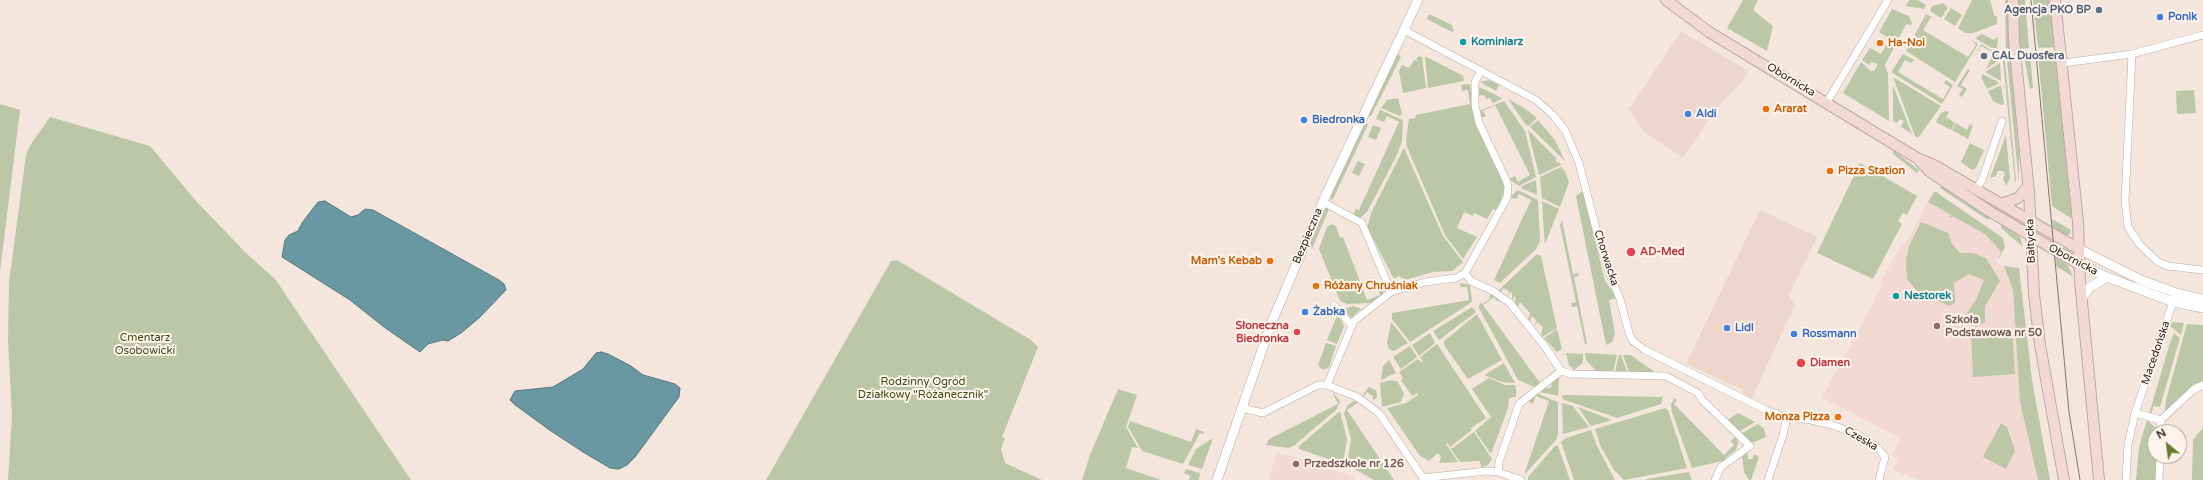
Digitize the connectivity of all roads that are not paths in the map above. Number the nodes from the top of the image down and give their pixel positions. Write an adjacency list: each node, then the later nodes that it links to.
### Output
1 (1418, 0): 6 (street, Bezpieczna)
2 (1666, 0): 11 (main road, Obornicka)
3 (1888, 0): 11 (street)
4 (2013, 0): 14 (main road, Bałtycka)
5 (2055, 0): 9 (main road)
6 (1404, 30): 10 (street, Chorwacka); 16 (street, Bezpieczna)
7 (2203, 35): 8 (street)
8 (2132, 54): 9 (street); 22 (street)
9 (2063, 63): 20 (main road)
10 (1481, 70): 23 (street); 38 (street, Chorwacka)
11 (1827, 102): 13 (main road, Obornicka)
12 (2002, 121): 15 (street)
13 (1917, 158): 15 (main road, Obornicka); 19 (main road, Obornicka)
14 (2028, 186): 17 (main road); 18 (main road, Bałtycka)
15 (1976, 190): 17 (main road, Obornicka)
16 (1323, 202): 25 (street); 36 (street, Bezpieczna)
17 (2001, 204): 18 (main road, Obornicka)
18 (2030, 222): 19 (main road, Bałtycka); 20 (main road, Obornicka)
19 (2030, 236): 21 (main road, Obornicka); 49 (main road, Bałtycka)
20 (2079, 250): 21 (main road); 26 (street, Obornicka)
21 (2080, 264): 24 (street, Obornicka); 27 (main road)
22 (2203, 270)
23 (1465, 273): 25 (street); 33 (street)
24 (2107, 277): 27 (street); 29 (street, Obornicka)
25 (1391, 292): 32 (street)
26 (2176, 293): 28 (street, Obornicka); 29 (street, Macedońska)
27 (2082, 298): 50 (main road)
28 (2203, 299)
29 (2173, 302): 31 (street, Obornicka); 37 (street, Macedońska)
30 (1334, 305): 32 (street)
31 (2203, 308)
32 (1352, 326): 35 (street)
33 (1561, 371): 42 (street); 46 (street)
34 (2203, 385): 39 (street)
35 (1327, 386): 36 (street); 43 (street)
36 (1242, 408): 44 (street, Bezpieczna)
37 (2135, 413): 39 (street); 51 (street, Macedońska)
38 (1787, 417): 47 (street); 48 (street, Czeska)
39 (2161, 420): 40 (street)
40 (2161, 424)
41 (2160, 464): 52 (street)
42 (1498, 472): 43 (street); 45 (street)
43 (1422, 479)
44 (1216, 480)
45 (1521, 480)
46 (1714, 480)
47 (1768, 480)
48 (1879, 480)
49 (2064, 480)
50 (2099, 480)
51 (2126, 480)
52 (2159, 480)

